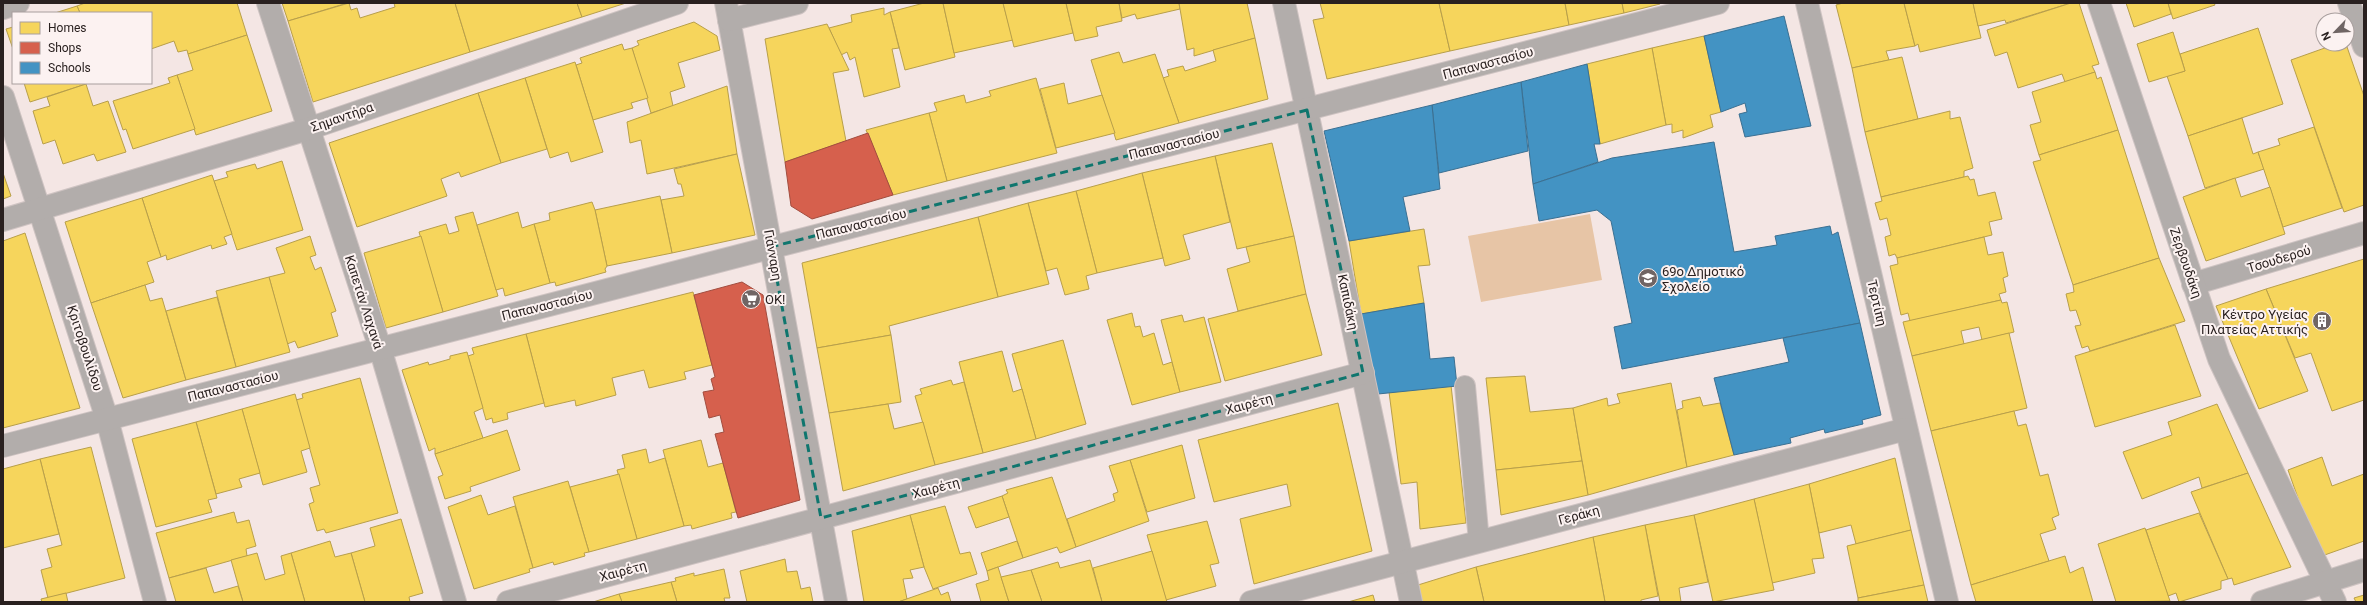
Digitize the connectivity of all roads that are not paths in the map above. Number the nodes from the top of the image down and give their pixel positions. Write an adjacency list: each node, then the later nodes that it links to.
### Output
1 (18, 3): 10 (street)
2 (268, 3): 15 (street, Καπετάν Λαχανά)
3 (677, 3): 15 (street, Σημαντήρα)
4 (797, 3): 11 (street)
5 (1284, 3): 14 (street, Καπιδάκη)
6 (1718, 3): 14 (street, Παπαναστασίου)
7 (1807, 3): 25 (street, Τερτίπη)
8 (2099, 3): 20 (street, Ζερβουδάκη)
9 (2349, 3): 12 (street)
10 (3, 8)
11 (728, 12): 19 (street, Γιάνναρη)
12 (2364, 46)
13 (3, 97): 16 (street, Κριτοβουλίδου)
14 (1307, 110): 19 (street, Παπαναστασίου); 22 (street, Καπιδάκη)
15 (308, 129): 16 (street, Σημαντήρα); 21 (street, Καπετάν Λαχανά)
16 (40, 208): 17 (street, Σημαντήρα); 24 (street, Κριτοβουλίδου)
17 (3, 220)
18 (2364, 233): 20 (street, Τσουδερού)
19 (771, 247): 21 (street, Παπαναστασίου); 27 (street, Γιάνναρη)
20 (2193, 284): 31 (street, Ζερβουδάκη)
21 (380, 348): 24 (street, Παπαναστασίου); 33 (street, Καπετάν Λαχανά)
22 (1363, 373): 27 (street, Χαιρέτη); 29 (street, Καπιδάκη)
23 (1465, 386): 28 (lane)
24 (108, 419): 26 (street, Παπαναστασίου); 32 (street, Κριτοβουλίδου)
25 (1906, 429): 28 (street, Γεράκη); 38 (street, Τερτίπη)
26 (3, 446)
27 (821, 518): 34 (street, Χαιρέτη); 35 (street, Γιάνναρη)
28 (1479, 542): 29 (street, Γεράκη)
29 (1402, 562): 36 (street, Γεράκη); 37 (street, Καπιδάκη)
30 (2364, 570): 31 (street)
31 (2324, 582): 39 (street); 40 (street, Ζερβουδάκη)
32 (155, 602)
33 (455, 602)
34 (508, 602)
35 (836, 602)
36 (1251, 602)
37 (1411, 602)
38 (1947, 602)
39 (2262, 602)
40 (2335, 602)

